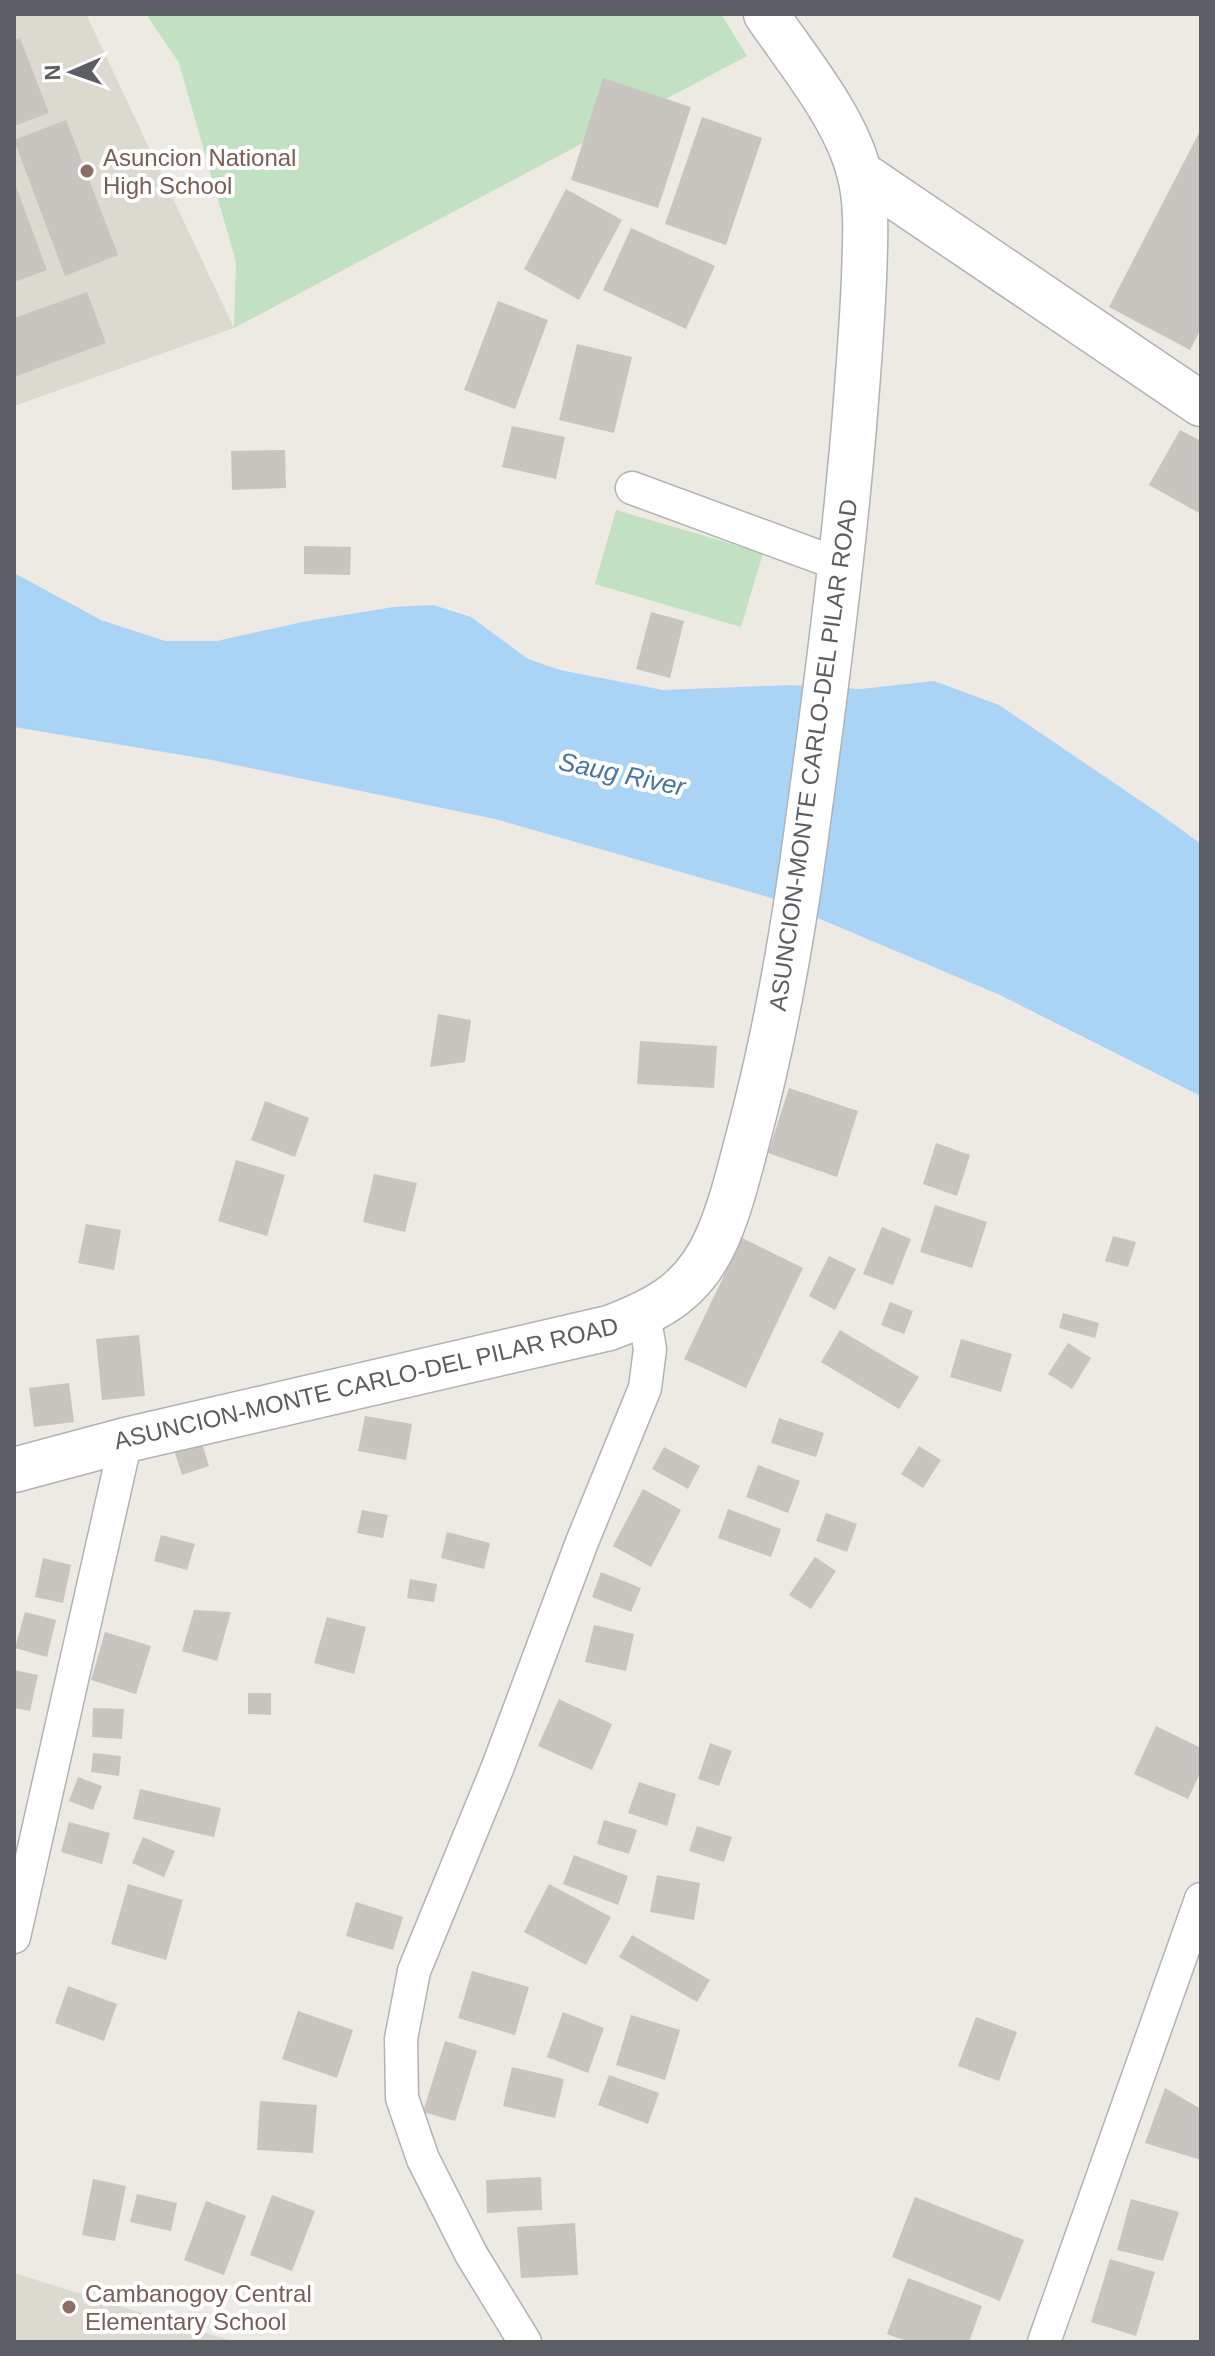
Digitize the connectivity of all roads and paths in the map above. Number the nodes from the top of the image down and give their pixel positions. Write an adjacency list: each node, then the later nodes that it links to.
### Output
1 (766, 14): 2 (street, ASUNCION-MONTE CARLO-DEL PILAR ROAD)
2 (860, 173): 3 (street); 5 (street, ASUNCION-MONTE CARLO-DEL PILAR ROAD)
3 (1201, 404)
4 (632, 488): 5 (street)
5 (841, 565): 6 (street, ASUNCION-MONTE CARLO-DEL PILAR ROAD)
6 (644, 1315): 7 (street, ASUNCION-MONTE CARLO-DEL PILAR ROAD); 11 (street)
7 (126, 1440): 8 (street, ASUNCION-MONTE CARLO-DEL PILAR ROAD); 10 (street)
8 (14, 1470)
9 (1201, 1899): 12 (street)
10 (14, 1937)
11 (525, 2342)
12 (1044, 2342)

